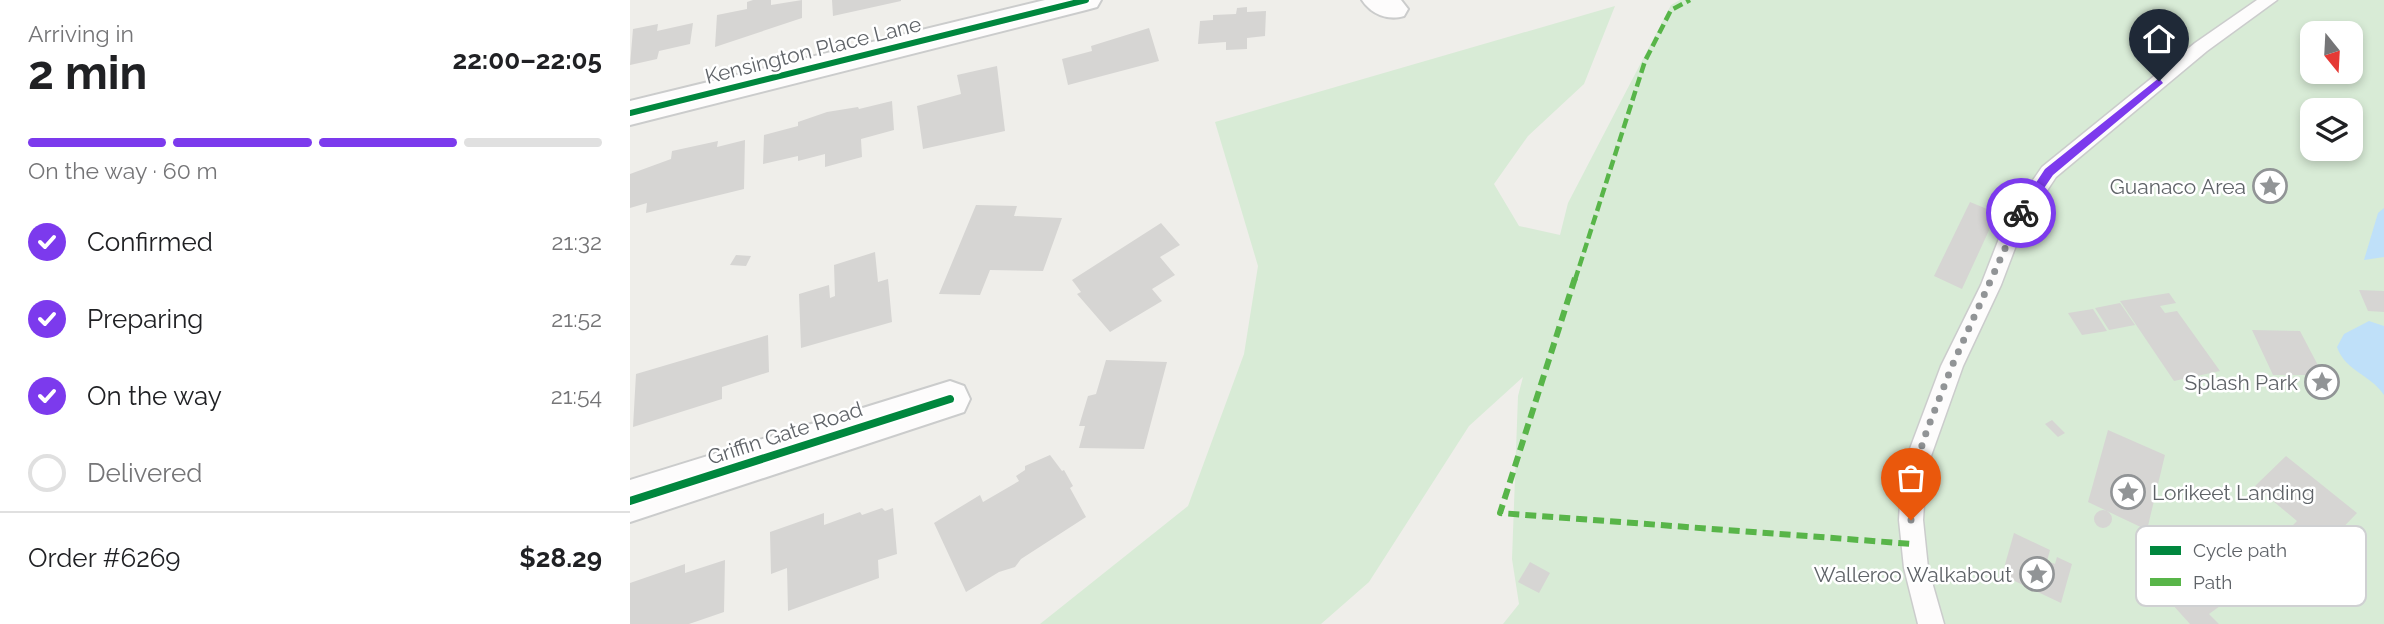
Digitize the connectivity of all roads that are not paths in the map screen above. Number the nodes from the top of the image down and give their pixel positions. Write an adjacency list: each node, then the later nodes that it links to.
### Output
1 (1086, 0): 3 (street, Kensington Place Lane)
2 (2269, 0): 6 (lane)
3 (630, 113)
4 (950, 399): 5 (street, Griffin Gate Road)
5 (630, 501)
6 (1931, 624)

